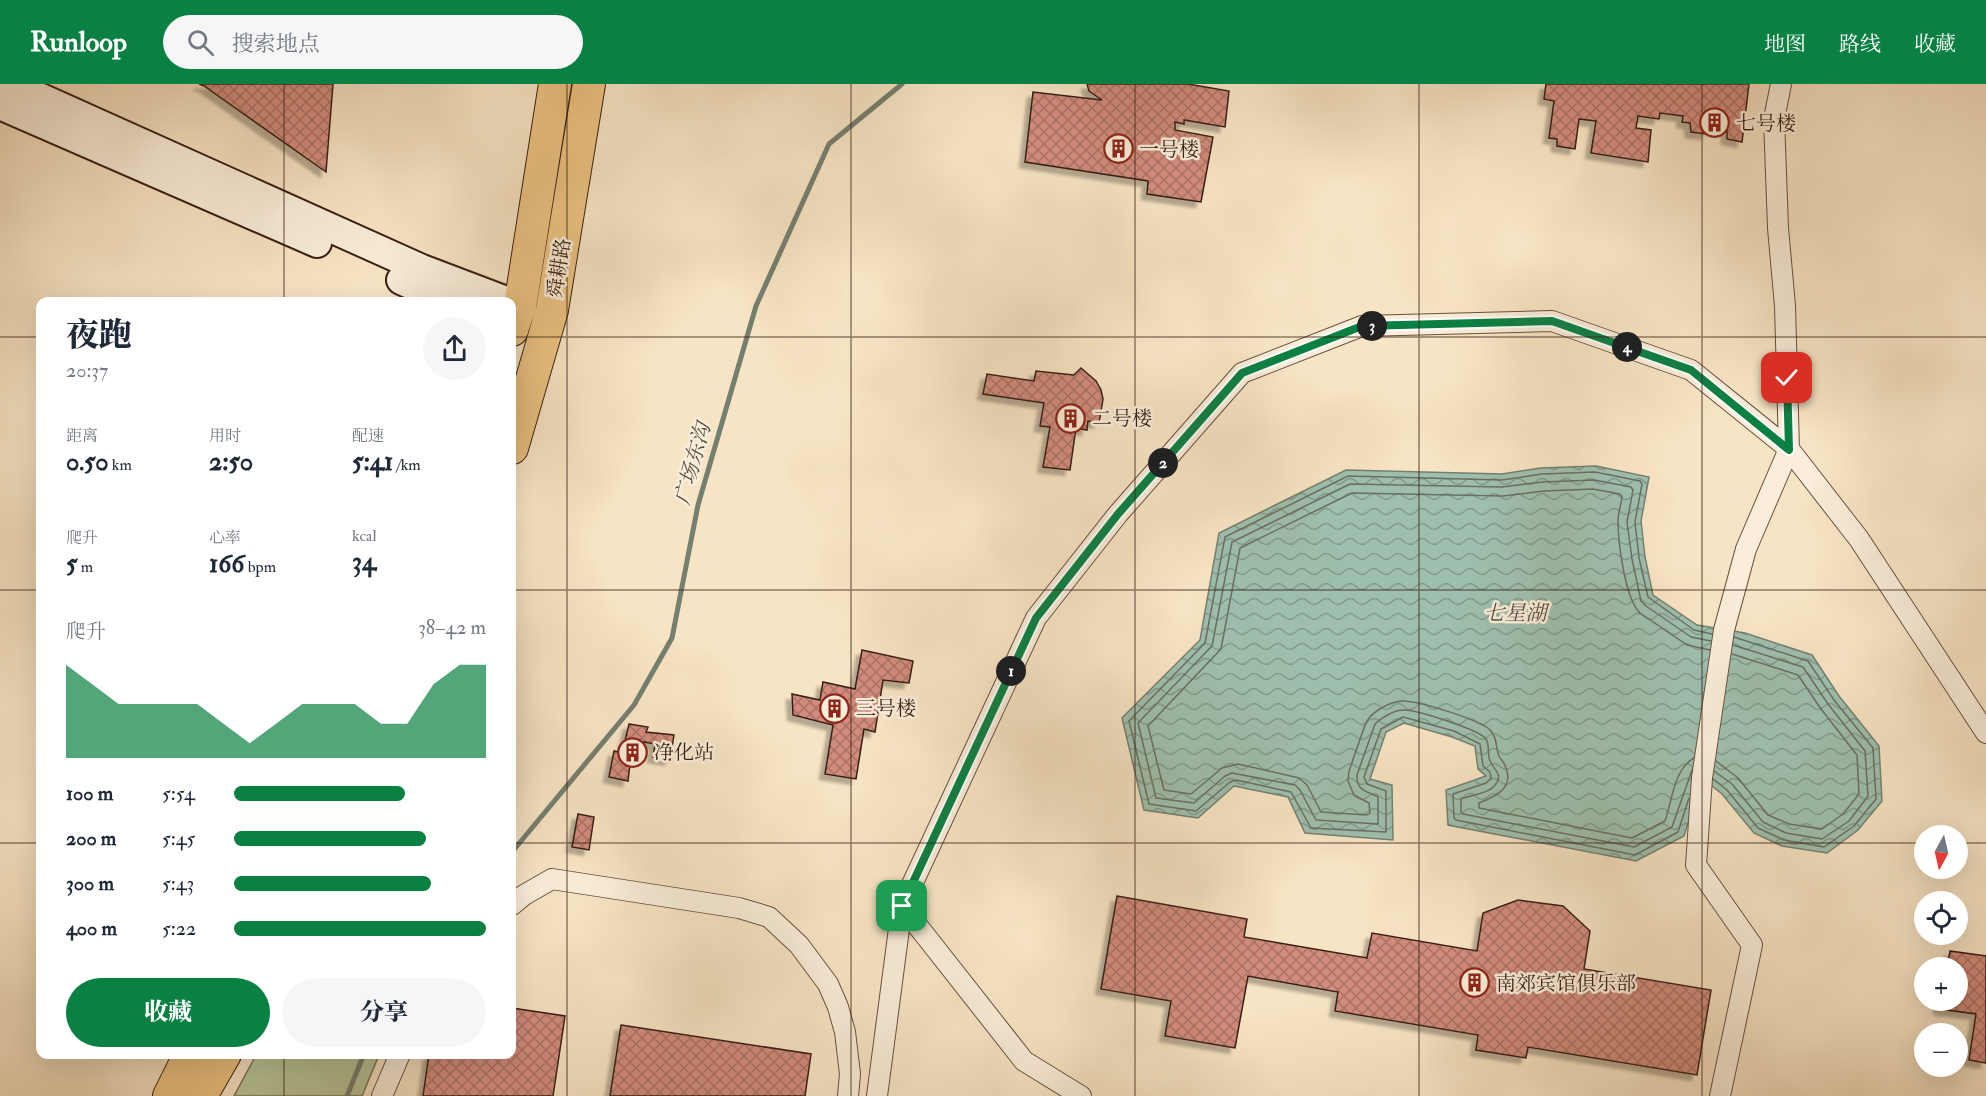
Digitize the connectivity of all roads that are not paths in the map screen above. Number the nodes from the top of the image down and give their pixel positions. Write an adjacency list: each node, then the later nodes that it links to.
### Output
1 (10, 84): 7 (main road)
2 (555, 84): 8 (main road, 舜耕路)
3 (590, 84): 9 (main road, 舜耕路)
4 (1781, 84): 14 (street)
5 (0, 105): 6 (main road)
6 (438, 297)
7 (477, 297)
8 (516, 298)
9 (552, 310): 10 (main road); 12 (main road, 舜耕路)
10 (516, 315)
11 (516, 318): 12 (main road)
12 (543, 341): 13 (main road, 舜耕路)
13 (516, 434)
14 (1789, 450): 15 (street); 17 (street); 27 (street)
15 (1986, 733)
16 (516, 902): 24 (street)
17 (902, 906): 25 (street); 26 (street)
18 (187, 1059): 21 (main road)
19 (222, 1059): 22 (main road)
20 (398, 1059): 23 (street)
21 (168, 1096)
22 (201, 1096)
23 (382, 1096)
24 (848, 1096)
25 (877, 1096)
26 (1082, 1096)
27 (1720, 1096)

